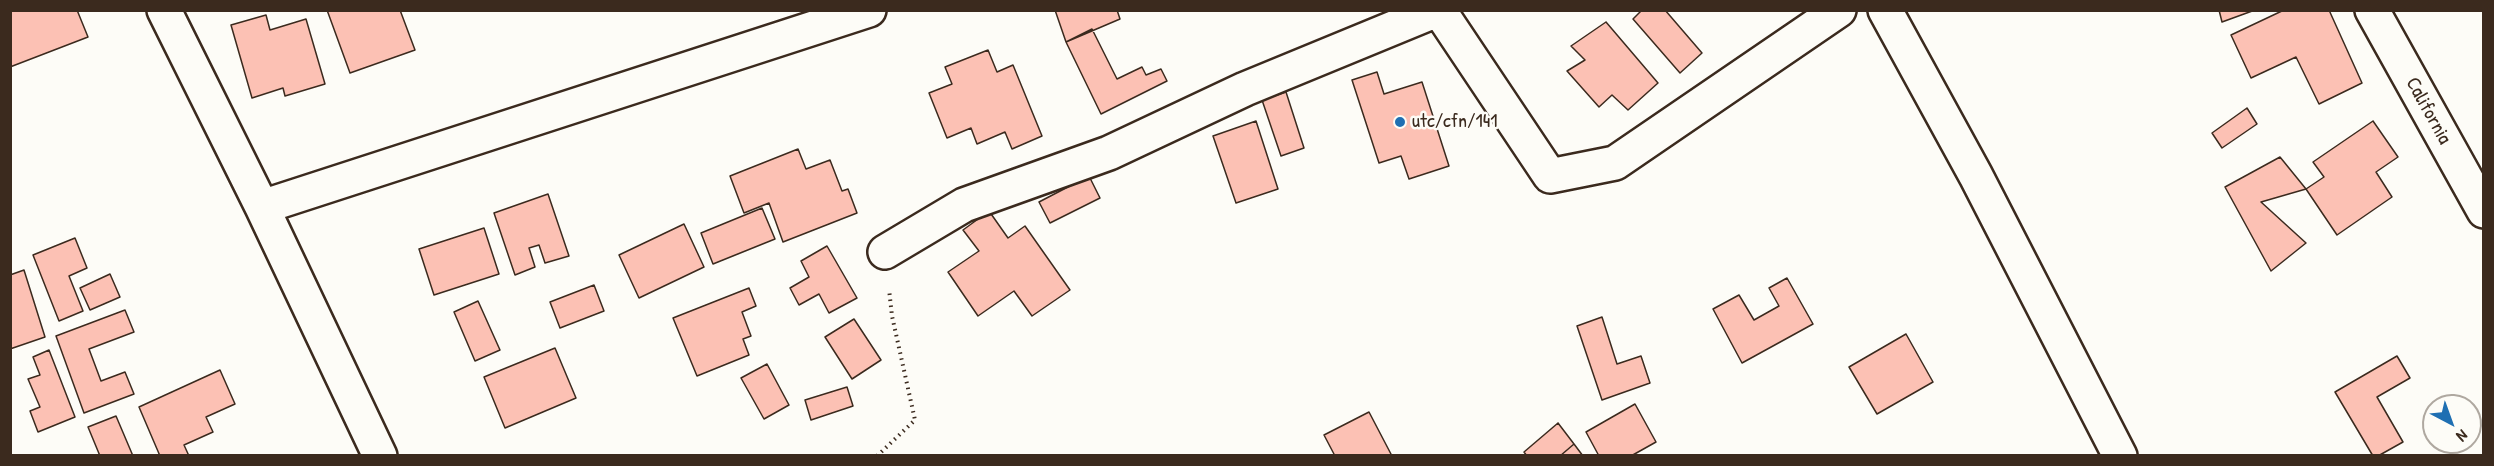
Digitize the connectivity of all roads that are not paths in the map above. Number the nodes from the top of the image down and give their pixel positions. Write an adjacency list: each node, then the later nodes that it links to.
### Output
1 (164, 10): 7 (street)
2 (869, 10): 7 (street)
3 (1438, 10): 4 (street); 9 (street)
4 (1839, 10)
5 (1885, 10): 11 (street)
6 (2372, 10): 8 (street, California)
7 (262, 207): 10 (street)
8 (2484, 211)
9 (885, 252)
10 (380, 456)
11 (2121, 456)

